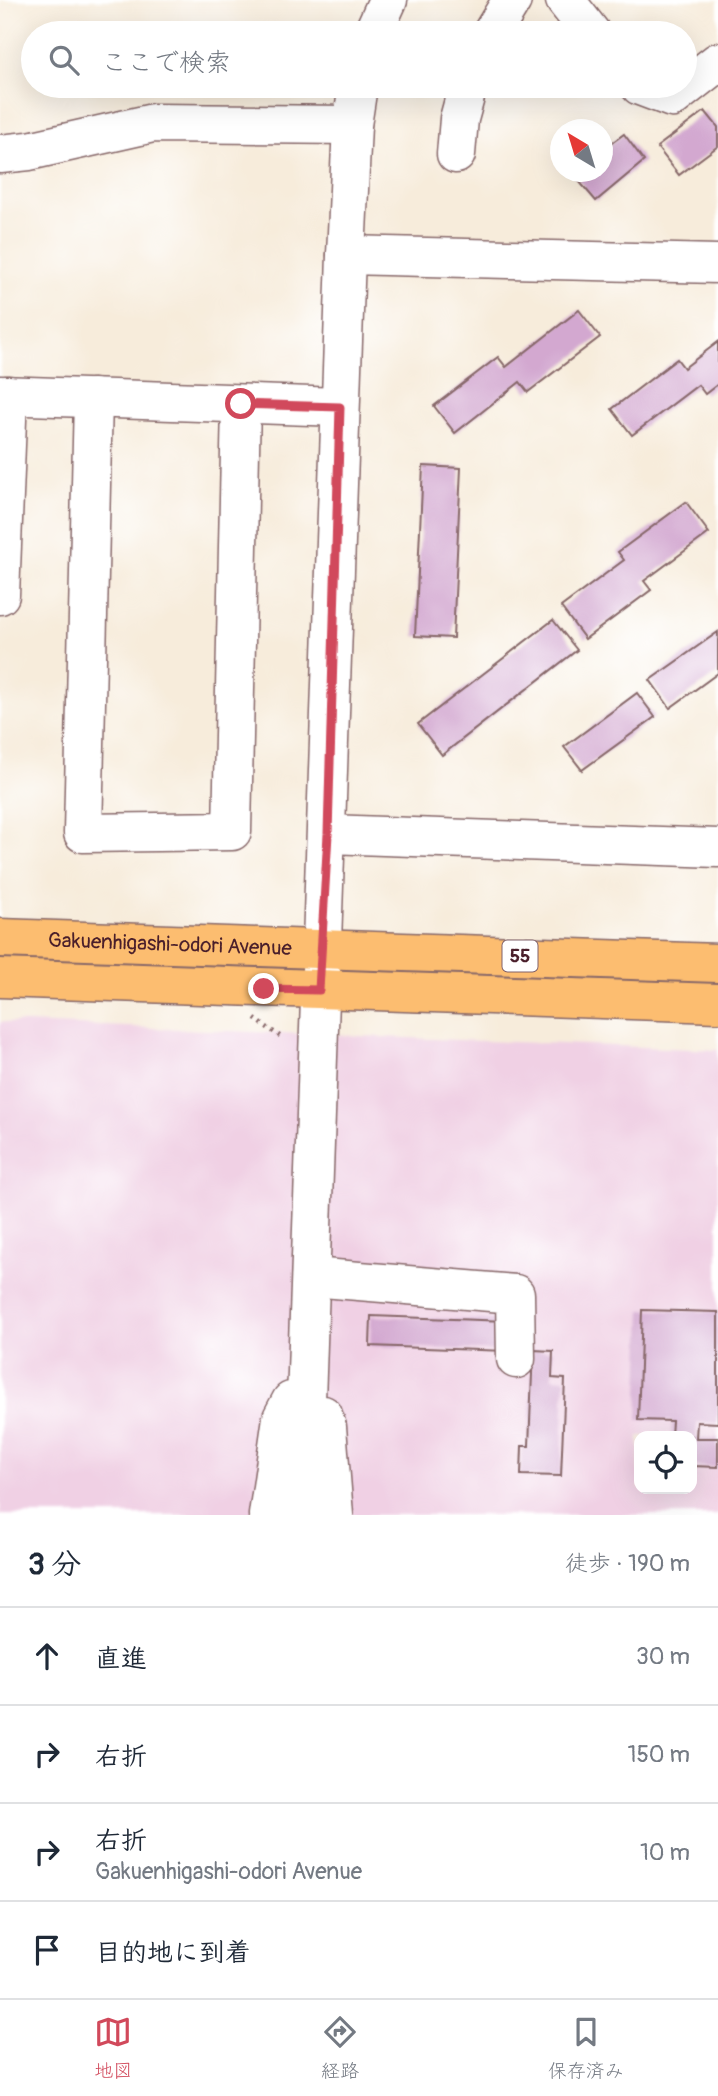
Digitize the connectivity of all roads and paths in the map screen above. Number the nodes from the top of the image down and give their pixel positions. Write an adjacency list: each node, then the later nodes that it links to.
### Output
1 (388, 0): 4 (street)
2 (512, 0): 5 (street)
3 (565, 0): 6 (street)
4 (378, 21)
5 (499, 21)
6 (582, 21)
7 (718, 62): 8 (street)
8 (697, 78)
9 (356, 98): 11 (street)
10 (464, 98): 13 (street)
11 (352, 125): 12 (street); 14 (street)
12 (0, 154)
13 (456, 154)
14 (346, 255): 15 (street); 19 (street)
15 (718, 264)
16 (4, 395): 17 (street); 20 (street)
17 (93, 398): 18 (street); 18 (street)
18 (241, 404): 19 (street)
19 (340, 407): 21 (street)
20 (0, 595)
21 (328, 834): 22 (street); 24 (street)
22 (718, 848)
23 (0, 938): 24 (main road, Gakuenhigashi-odori Avenue / 55)
24 (322, 949): 25 (main road, Gakuenhigashi-odori Avenue / 55); 27 (street)
25 (718, 963)
26 (0, 978): 27 (main road, Gakuenhigashi-odori Avenue / 55)
27 (319, 990): 28 (main road, Gakuenhigashi-odori Avenue / 55); 29 (street)
28 (718, 1003)
29 (311, 1277): 30 (street); 31 (street)
30 (516, 1359)
31 (307, 1370): 32 (street); 33 (street); 34 (street)
32 (268, 1515)
33 (302, 1515)
34 (334, 1515)

